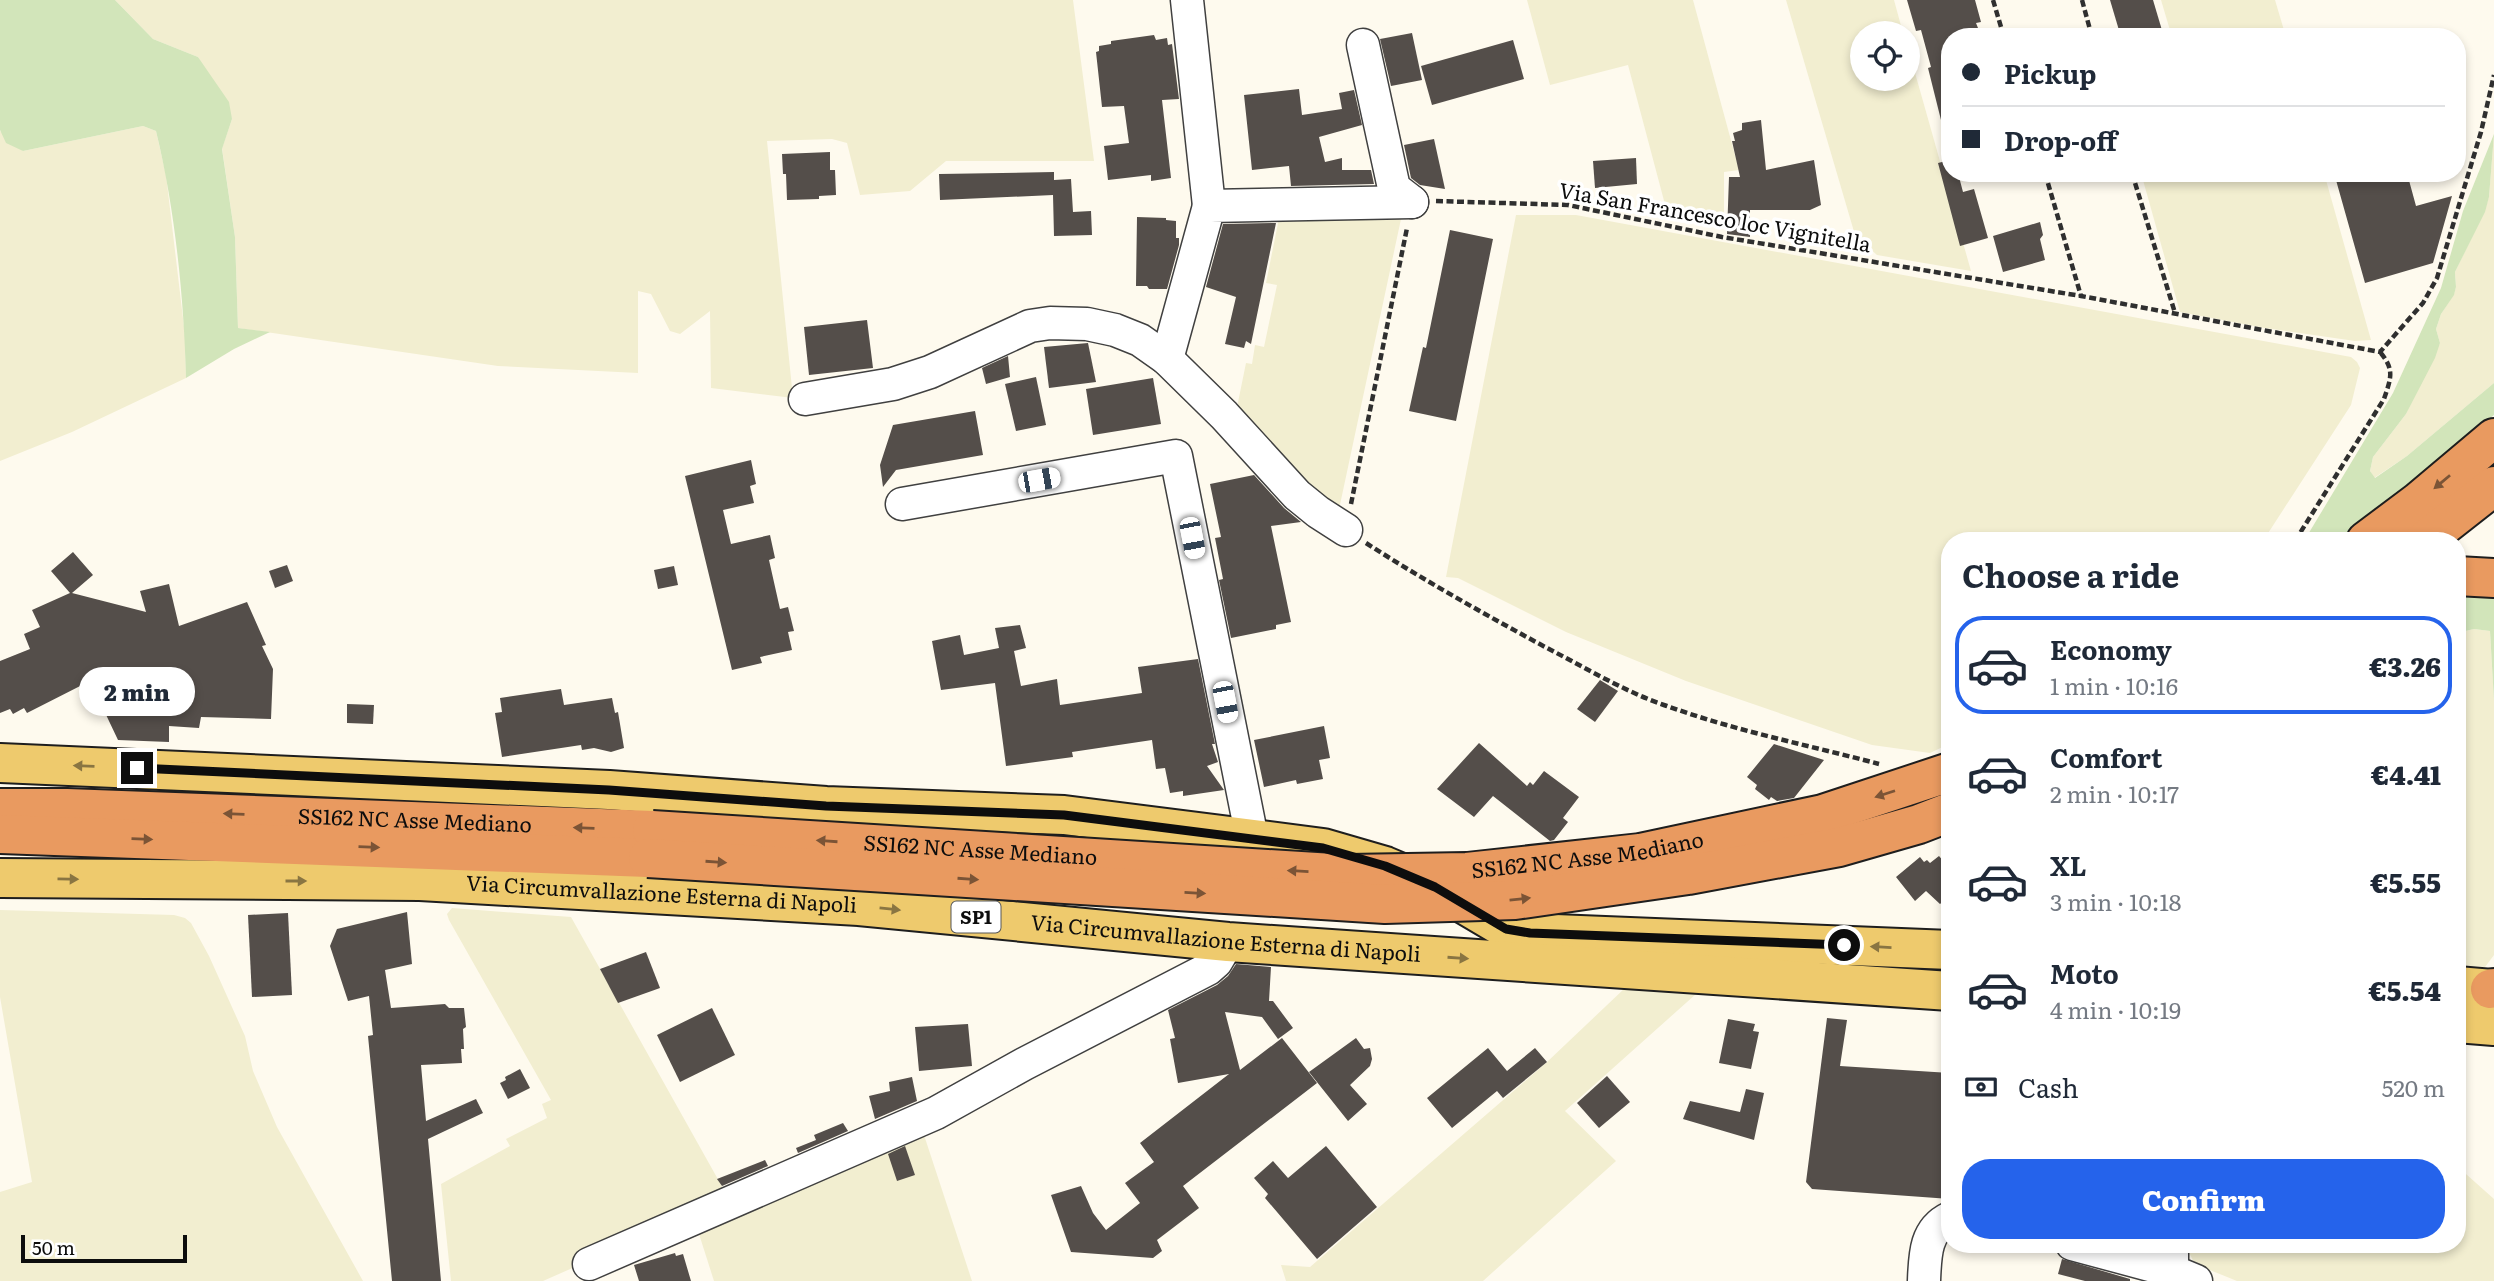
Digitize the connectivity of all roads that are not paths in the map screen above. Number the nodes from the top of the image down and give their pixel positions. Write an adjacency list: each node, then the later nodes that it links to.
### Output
1 (1187, 0): 3 (street)
2 (1363, 44): 3 (street)
3 (1209, 206): 4 (street)
4 (1167, 359): 5 (street); 9 (street)
5 (805, 399)
6 (2494, 439): 10 (highway, one-way to 10)
7 (2494, 486): 11 (highway)
8 (902, 504): 20 (street)
9 (1346, 530)
10 (2379, 532)
11 (2435, 532)
12 (2466, 576): 13 (highway)
13 (2494, 578)
14 (0, 763): 20 (main road, one-way to 14)
15 (1941, 775): 21 (highway, SS162 NC Asse Mediano, one-way to 21, bridge)
16 (0, 808): 21 (highway, SS162 NC Asse Mediano, one-way to 16)
17 (1941, 815): 21 (highway, SS162 NC Asse Mediano, one-way to 17, bridge)
18 (0, 834): 19 (highway, SS162 NC Asse Mediano)
19 (90, 836): 21 (highway, SS162 NC Asse Mediano, one-way to 21); 22 (highway)
20 (1252, 838): 25 (main road, one-way to 20)
21 (650, 844)
22 (0, 846)
23 (0, 878): 24 (main road, Via Circumvallazione Esterna di Napoli / SP1, one-way to 24)
24 (1228, 942): 26 (main road, Via Circumvallazione Esterna di Napoli / SP1, one-way to 26); 31 (street)
25 (1941, 950)
26 (1941, 990)
27 (2486, 996): 28 (main road)
28 (2466, 1015)
29 (1941, 1222): 33 (street)
30 (2118, 1253): 32 (street)
31 (589, 1264)
32 (2180, 1265)
33 (1924, 1281)

